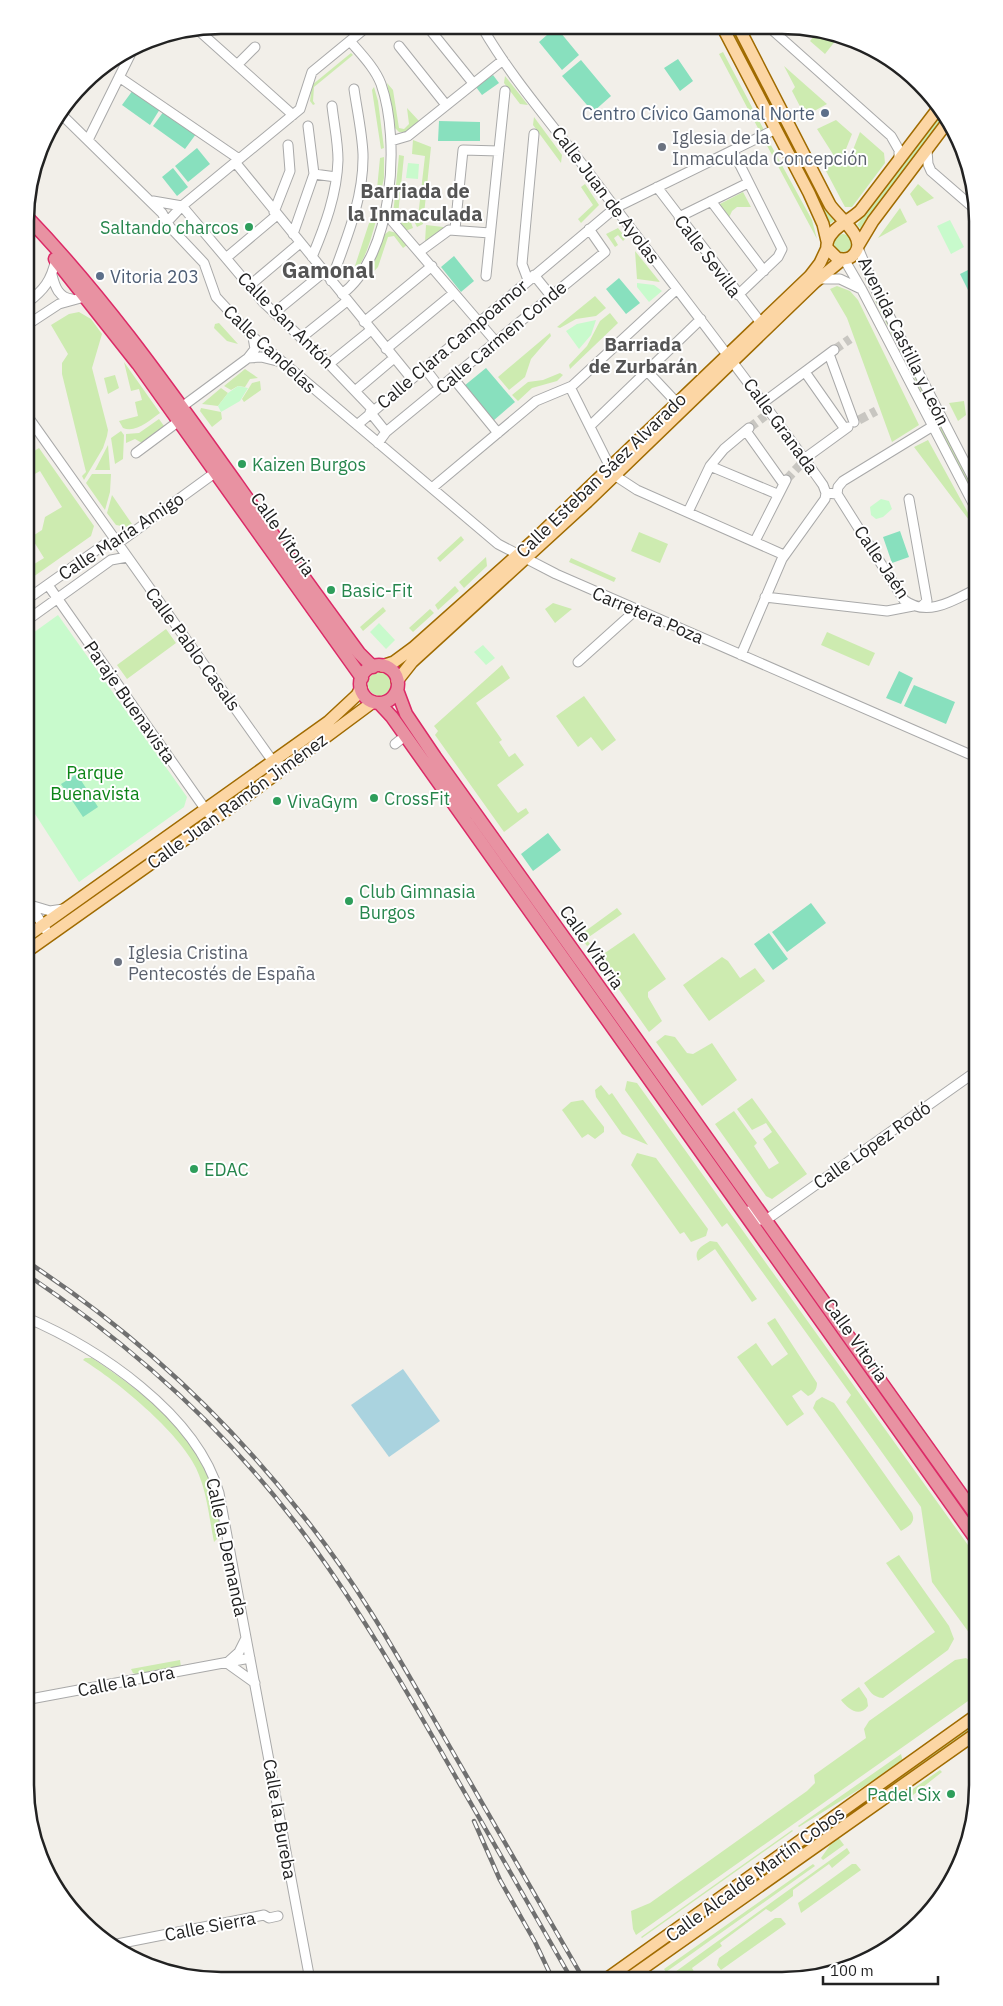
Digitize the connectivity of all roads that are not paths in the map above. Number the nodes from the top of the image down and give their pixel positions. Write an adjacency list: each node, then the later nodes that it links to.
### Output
1 (203, 34): 13 (street)
2 (358, 34): 8 (street)
3 (434, 34): 15 (street)
4 (486, 34): 12 (street, Calle Juan de Ayolas)
5 (726, 34): 25 (main road)
6 (743, 34): 50 (main road)
7 (777, 34): 28 (street)
8 (350, 41): 21 (street); 30 (street)
9 (399, 46): 18 (street)
10 (255, 47): 13 (street)
11 (128, 58): 14 (street)
12 (503, 60): 15 (street); 47 (street, Calle Juan de Ayolas)
13 (238, 64): 21 (street)
14 (119, 77): 29 (street); 35 (street)
15 (474, 83): 18 (street)
16 (354, 89): 76 (street)
17 (505, 91): 33 (street)
18 (446, 105): 30 (street)
19 (332, 106): 40 (street)
20 (935, 113): 27 (main road)
21 (293, 115): 35 (street)
22 (64, 118): 29 (street, Calle Candelas)
23 (308, 126): 39 (street)
24 (944, 127): 32 (main road)
25 (776, 129): 34 (street, Calle Clara Campoamor); 62 (main road)
26 (534, 134): 74 (street)
27 (919, 135): 28 (street); 36 (main road)
28 (891, 136): 36 (street)
29 (88, 140): 43 (street, Calle Candelas)
30 (391, 141): 48 (street)
31 (288, 145): 51 (street)
32 (927, 150): 37 (street); 38 (main road)
33 (499, 151): 56 (street); 58 (street)
34 (733, 151): 41 (street); 42 (street, Calle Clara Campoamor)
35 (237, 160): 46 (street); 51 (street)
36 (899, 161): 49 (main road)
37 (931, 171): 38 (street); 45 (street)
38 (910, 172): 63 (main road)
39 (314, 174): 40 (street); 59 (street)
40 (336, 177): 65 (street)
41 (748, 183): 44 (street); 70 (street)
42 (657, 187): 47 (street, Calle Clara Campoamor); 52 (street, Calle Sevilla)
43 (152, 201): 46 (street); 53 (street, Calle Candelas)
44 (711, 202): 52 (street); 70 (street)
45 (969, 204)
46 (182, 206): 53 (street); 66 (street, Calle San Antón)
47 (615, 208): 57 (street, Calle Clara Campoamor); 78 (street, Calle Juan de Ayolas)
48 (386, 211): 64 (street); 84 (street)
49 (860, 211): 50 (main road); 55 (main road)
50 (835, 213): 55 (main road)
51 (276, 214): 59 (street); 66 (street)
52 (679, 217): 81 (street, Calle Sevilla)
53 (168, 221): 93 (street, Calle Candelas)
54 (34, 227): 82 (highway, Calle Vitoria)
55 (845, 227): 62 (main road); 63 (main road)
56 (455, 229): 58 (street); 64 (street)
57 (589, 229): 74 (street, Calle Clara Campoamor); 83 (street, Calle Carmen Conde)
58 (490, 233): 73 (street)
59 (292, 234): 61 (street)
60 (34, 235): 67 (highway, Calle Vitoria)
61 (300, 243): 65 (street); 77 (street)
62 (827, 244): 68 (main road); 91 (main road, Calle Esteban Sáez Alvarado)
63 (858, 247): 68 (main road); 128 (street, Avenida Castilla y León)
64 (419, 252): 69 (street)
65 (312, 257): 71 (street)
66 (226, 258): 77 (street, Calle San Antón)
67 (56, 259): 72 (street); 82 (highway, Calle Vitoria)
68 (843, 259): 75 (main road, Calle Esteban Sáez Alvarado); 79 (street, Avenida Castilla y León)
69 (432, 266): 80 (street); 89 (street)
70 (764, 271): 81 (street)
71 (324, 272): 76 (street); 86 (street)
72 (52, 275): 82 (street); 85 (street)
73 (486, 276)
74 (531, 278): 83 (street, Calle Clara Campoamor); 90 (street, Calle Clara Campoamor)
75 (818, 279): 79 (street, Avenida Castilla y León); 97 (main road, Calle Esteban Sáez Alvarado)
76 (331, 281): 84 (street)
77 (249, 286): 86 (street, Calle San Antón)
78 (677, 288): 88 (street, Calle Juan de Ayolas); 109 (street)
79 (862, 290): 119 (street, Avenida Castilla y León)
80 (454, 293): 90 (street); 96 (street)
81 (738, 295): 91 (street, Calle Sevilla)
82 (85, 296): 87 (street); 100 (highway, Calle Vitoria); 113 (highway, Calle Vitoria)
83 (551, 296): 95 (street, Calle Carmen Conde)
84 (344, 297): 89 (street); 94 (street)
85 (34, 298)
86 (274, 313): 94 (street, Calle San Antón)
87 (34, 318)
88 (701, 319): 97 (street, Calle Juan de Ayolas); 104 (street)
89 (364, 322): 92 (street)
90 (479, 322): 95 (street); 103 (street, Calle Clara Campoamor)
91 (761, 323): 97 (main road, Calle Esteban Sáez Alvarado)
92 (370, 330): 96 (street); 102 (street)
93 (253, 337): 98 (street); 101 (street, Calle Candelas)
94 (302, 338): 102 (street, Calle San Antón)
95 (496, 342): 107 (street, Calle Carmen Conde)
96 (386, 349): 99 (street)
97 (731, 357): 111 (street, Calle Granada); 112 (main road, Calle Esteban Sáez Alvarado); 127 (main road, Calle Esteban Sáez Alvarado)
98 (248, 358): 101 (street); 113 (street)
99 (394, 358): 106 (street); 110 (street)
100 (138, 364): 113 (street, Calle Vitoria); 115 (highway, Calle Vitoria)
101 (283, 364): 116 (street, Calle Candelas)
102 (329, 364): 110 (street, Calle San Antón)
103 (424, 368): 106 (street, Calle Clara Campoamor); 108 (street)
104 (647, 371): 112 (street); 118 (street)
105 (805, 372): 111 (street); 120 (street); 120 (street)
106 (411, 378): 114 (street, Calle Clara Campoamor)
107 (453, 378): 108 (street, Calle Carmen Conde); 122 (street)
108 (440, 388): 121 (street, Calle Carmen Conde)
109 (570, 388): 118 (street); 122 (street)
110 (354, 391): 114 (street, Calle San Antón)
111 (764, 402): 125 (street, Calle Granada)
112 (677, 403): 127 (main road, Calle Esteban Sáez Alvarado)
113 (183, 408): 154 (highway, Calle Vitoria)
114 (371, 411): 116 (street, Calle Clara Campoamor); 121 (street, Calle Clara Campoamor)
115 (179, 421): 124 (street); 129 (highway, Calle Vitoria)
116 (353, 422): 123 (street, Carretera Poza)
117 (34, 425): 137 (street, Calle Pablo Casals)
118 (590, 426): 127 (street)
119 (933, 426): 133 (street); 134 (street, Avenida Castilla y León)
120 (845, 429): 125 (street)
121 (386, 432): 123 (street, Calle Carmen Conde)
122 (498, 433): 130 (street)
123 (378, 442): 130 (street, Carretera Poza)
124 (136, 453)
125 (803, 461): 131 (street, Calle Granada)
126 (710, 466): 132 (street); 132 (street); 136 (street)
127 (612, 471): 136 (street); 143 (main road, Calle Esteban Sáez Alvarado)
128 (969, 471)
129 (216, 472): 140 (street, Calle María Amigo); 155 (highway, Calle Vitoria)
130 (432, 488): 143 (street, Carretera Poza)
131 (826, 493): 133 (street); 141 (street)
132 (777, 494): 138 (street)
133 (837, 494): 149 (street, Calle Jaén)
134 (969, 496)
135 (909, 499): 149 (street)
136 (688, 512): 138 (street)
137 (105, 525): 139 (street); 140 (street, Calle Pablo Casals)
138 (755, 541): 141 (street)
139 (105, 544): 140 (street, Calle María Amigo); 144 (street, Calle María Amigo)
140 (117, 544): 142 (street, Calle Pablo Casals)
141 (784, 555): 147 (street)
142 (127, 557): 148 (street, Calle María Amigo); 159 (street, Calle Pablo Casals)
143 (521, 557): 150 (street, Carretera Poza); 154 (main road, Calle Esteban Sáez Alvarado); 156 (main road, Calle Esteban Sáez Alvarado)
144 (48, 585): 146 (street, Calle María Amigo); 148 (street, Paraje Buenavista)
145 (969, 592): 149 (street, Calle Jaén)
146 (34, 595)
147 (765, 597): 149 (street); 152 (street)
148 (58, 599): 151 (street, Calle María Amigo); 161 (street, Paraje Buenavista)
149 (917, 607)
150 (637, 609): 152 (street, Carretera Poza); 153 (street)
151 (34, 616)
152 (741, 655): 158 (street, Carretera Poza)
153 (578, 662)
154 (378, 666): 155 (highway); 156 (highway)
155 (361, 683): 157 (highway); 159 (main road, Calle Juan Ramón Jiménez)
156 (397, 685): 157 (highway); 173 (highway, Calle Vitoria)
157 (376, 703): 160 (main road, Calle Juan Ramón Jiménez); 172 (highway, Calle Vitoria)
158 (969, 754)
159 (273, 761): 160 (street, Calle Pablo Casals); 161 (main road, Calle Juan Ramón Jiménez)
160 (286, 767): 162 (main road, Calle Juan Ramón Jiménez)
161 (206, 810): 162 (street, Paraje Buenavista); 163 (main road, Calle Juan Ramón Jiménez)
162 (213, 820): 163 (main road, Calle Juan Ramón Jiménez)
163 (97, 895): 165 (main road, Calle Juan Ramón Jiménez); 169 (main road, Calle Juan Ramón Jiménez)
164 (34, 904): 165 (street)
165 (66, 909): 167 (main road, Calle Juan Ramón Jiménez)
166 (34, 911): 167 (street)
167 (43, 925): 168 (main road, Calle Juan Ramón Jiménez); 169 (street)
168 (34, 930)
169 (50, 935): 170 (main road, Calle Juan Ramón Jiménez)
170 (34, 946)
171 (969, 1076): 173 (street, Calle López Rodó)
172 (705, 1160): 173 (street, Calle Vitoria); 174 (highway, Calle Vitoria)
173 (766, 1220): 174 (highway); 176 (highway, Calle Vitoria)
174 (766, 1244): 177 (highway, Calle Vitoria)
175 (34, 1321): 178 (street, Calle la Demanda)
176 (969, 1505)
177 (969, 1529)
178 (246, 1637): 179 (street, Calle la Demanda); 180 (street)
179 (250, 1658): 180 (street, Calle la Lora); 181 (street, Calle la Bureba)
180 (227, 1663): 181 (street); 182 (street, Calle la Lora)
181 (255, 1683): 188 (street, Calle la Bureba)
182 (34, 1698)
183 (969, 1721): 186 (main road, Calle Alcalde Martín Cobos)
184 (969, 1738): 186 (main road, Calle Alcalde Martín Cobos)
185 (278, 1916): 187 (street, Calle Sierra)
186 (692, 1926): 189 (main road, Calle Alcalde Martín Cobos); 190 (main road, Calle Alcalde Martín Cobos)
187 (121, 1943)
188 (309, 1972)
189 (619, 1972)
190 (635, 1972)

